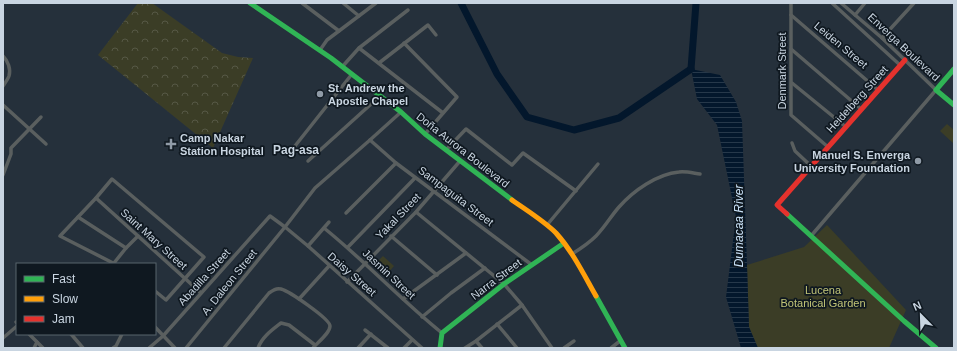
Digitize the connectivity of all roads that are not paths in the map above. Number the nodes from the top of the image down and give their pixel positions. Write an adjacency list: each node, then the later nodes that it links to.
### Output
1 (250, 3): 20 (street, Doña Aurora Boulevard)
2 (302, 3): 14 (street)
3 (342, 3): 13 (street)
4 (376, 3): 13 (street)
5 (791, 3): 11 (street, Denmark Street)
6 (832, 3): 24 (street)
7 (841, 3): 12 (street, Enverga Boulevard)
8 (865, 3): 12 (street)
9 (914, 3): 16 (street)
10 (408, 10): 18 (street)
11 (791, 15): 19 (street, Denmark Street); 30 (street, Leiden Street)
12 (855, 15): 16 (street, Enverga Boulevard)
13 (359, 16): 14 (street)
14 (339, 31): 20 (street)
15 (436, 35): 17 (street)
16 (882, 38): 22 (street, Enverga Boulevard)
17 (404, 43): 23 (street); 37 (street)
18 (360, 48): 23 (street); 25 (street)
19 (791, 48): 28 (street, Denmark Street); 35 (street)
20 (320, 50): 25 (street, Doña Aurora Boulevard)
21 (3, 56): 29 (street)
22 (905, 60): 24 (street, Heidelberg Street); 31 (street, Enverga Boulevard)
23 (379, 63): 37 (street)
24 (900, 65): 30 (street, Heidelberg Street)
25 (342, 67): 27 (street, Doña Aurora Boulevard)
26 (954, 69): 31 (street)
27 (352, 74): 32 (street, Doña Aurora Boulevard); 47 (street)
28 (792, 83): 39 (street); 45 (street, Denmark Street)
29 (3, 86)
30 (878, 90): 35 (street, Heidelberg Street)
31 (936, 90): 33 (street, Enverga Boulevard); 69 (street)
32 (380, 96): 36 (street, Doña Aurora Boulevard); 48 (street)
33 (954, 105)
34 (3, 106): 40 (street)
35 (861, 109): 39 (street, Heidelberg Street)
36 (401, 112): 41 (street, Doña Aurora Boulevard); 42 (street, A. Daleon Street)
37 (443, 113): 41 (street)
38 (41, 117): 40 (street)
39 (846, 126): 45 (street, Heidelberg Street)
40 (29, 129): 44 (street); 54 (street)
41 (425, 134): 46 (street, Doña Aurora Boulevard)
42 (370, 140): 50 (street, Sampaguita Street); 65 (street, A. Daleon Street)
43 (792, 143): 52 (street)
44 (46, 144)
45 (828, 146): 52 (street, Heidelberg Street)
46 (446, 150): 49 (street, Doña Aurora Boulevard); 57 (street)
47 (291, 151)
48 (308, 161)
49 (460, 162): 56 (street, Yakal Street); 64 (street, Doña Aurora Boulevard)
50 (396, 163): 55 (street, Sampaguita Street); 60 (street)
51 (598, 164): 57 (street)
52 (811, 166): 69 (street, Heidelberg Street)
53 (700, 174): 75 (street)
54 (3, 175)
55 (415, 178): 56 (street, Sampaguita Street); 72 (street)
56 (434, 191): 59 (street, Yakal Street); 79 (street, Sampaguita Street)
57 (576, 191): 64 (street)
58 (96, 198): 62 (street); 67 (street, Saint Mary Street); 83 (street)
59 (416, 212): 68 (street, Yakal Street); 74 (street)
60 (346, 213)
61 (270, 216): 65 (street, Daisy Street); 87 (street, Abadilla Street)
62 (78, 217): 73 (street); 76 (street)
63 (329, 222): 66 (street)
64 (547, 225): 70 (street, Doña Aurora Boulevard)
65 (285, 227): 71 (street, Daisy Street); 116 (street, A. Daleon Street)
66 (324, 228): 71 (street); 72 (street, Jasmin Street)
67 (138, 236): 73 (street); 83 (street, Saint Mary Street)
68 (390, 236): 78 (street, Yakal Street); 82 (street)
69 (811, 236): 131 (street)
70 (564, 243): 75 (street, Doña Aurora Boulevard); 79 (street, Narra Street)
71 (308, 246): 80 (street, Daisy Street)
72 (348, 247): 78 (street, Jasmin Street)
73 (126, 248): 77 (street)
74 (466, 253): 81 (street); 82 (street)
75 (572, 254): 106 (street, Doña Aurora Boulevard)
76 (113, 263)
77 (116, 263)
78 (365, 264): 84 (street, Yakal Street); 89 (street, Jasmin Street)
79 (532, 265): 85 (street, Narra Street)
80 (329, 266): 84 (street, Daisy Street); 88 (street)
81 (485, 268): 85 (street); 91 (street)
82 (437, 275): 89 (street)
83 (185, 279): 86 (street); 87 (street, Saint Mary Street)
84 (347, 282): 103 (street, Daisy Street)
85 (504, 284): 90 (street); 96 (street, Narra Street)
86 (156, 292)
87 (201, 293): 101 (street, Abadilla Street)
88 (299, 299): 109 (street); 117 (street)
89 (403, 299): 91 (street, Jasmin Street)
90 (522, 305): 92 (street); 127 (street)
91 (422, 317): 96 (street, Jasmin Street)
92 (497, 324): 105 (street); 126 (street)
93 (16, 327): 102 (street)
94 (156, 328): 101 (street)
95 (365, 330): 97 (street)
96 (442, 333): 108 (street)
97 (371, 334): 119 (street); 120 (street)
98 (30, 335): 107 (street)
99 (72, 335): 112 (street)
100 (122, 335): 113 (street)
101 (163, 336): 114 (street, Abadilla Street); 115 (street)
102 (3, 338)
103 (412, 340): 121 (street); 122 (street, Daisy Street)
104 (574, 340): 128 (street)
105 (476, 341): 124 (street); 125 (street)
106 (620, 341): 129 (street); 130 (street, Doña Aurora Boulevard)
107 (37, 342): 110 (street); 111 (street)
108 (441, 346): 123 (street)
109 (314, 347): 118 (street)
110 (34, 348)
111 (44, 348)
112 (83, 348)
113 (113, 348)
114 (149, 348)
115 (174, 348)
116 (186, 348)
117 (224, 348)
118 (258, 348)
119 (358, 348)
120 (388, 348)
121 (404, 348)
122 (422, 348)
123 (445, 348)
124 (465, 348)
125 (482, 348)
126 (517, 348)
127 (552, 348)
128 (564, 348)
129 (611, 348)
130 (625, 348)
131 (936, 348)

